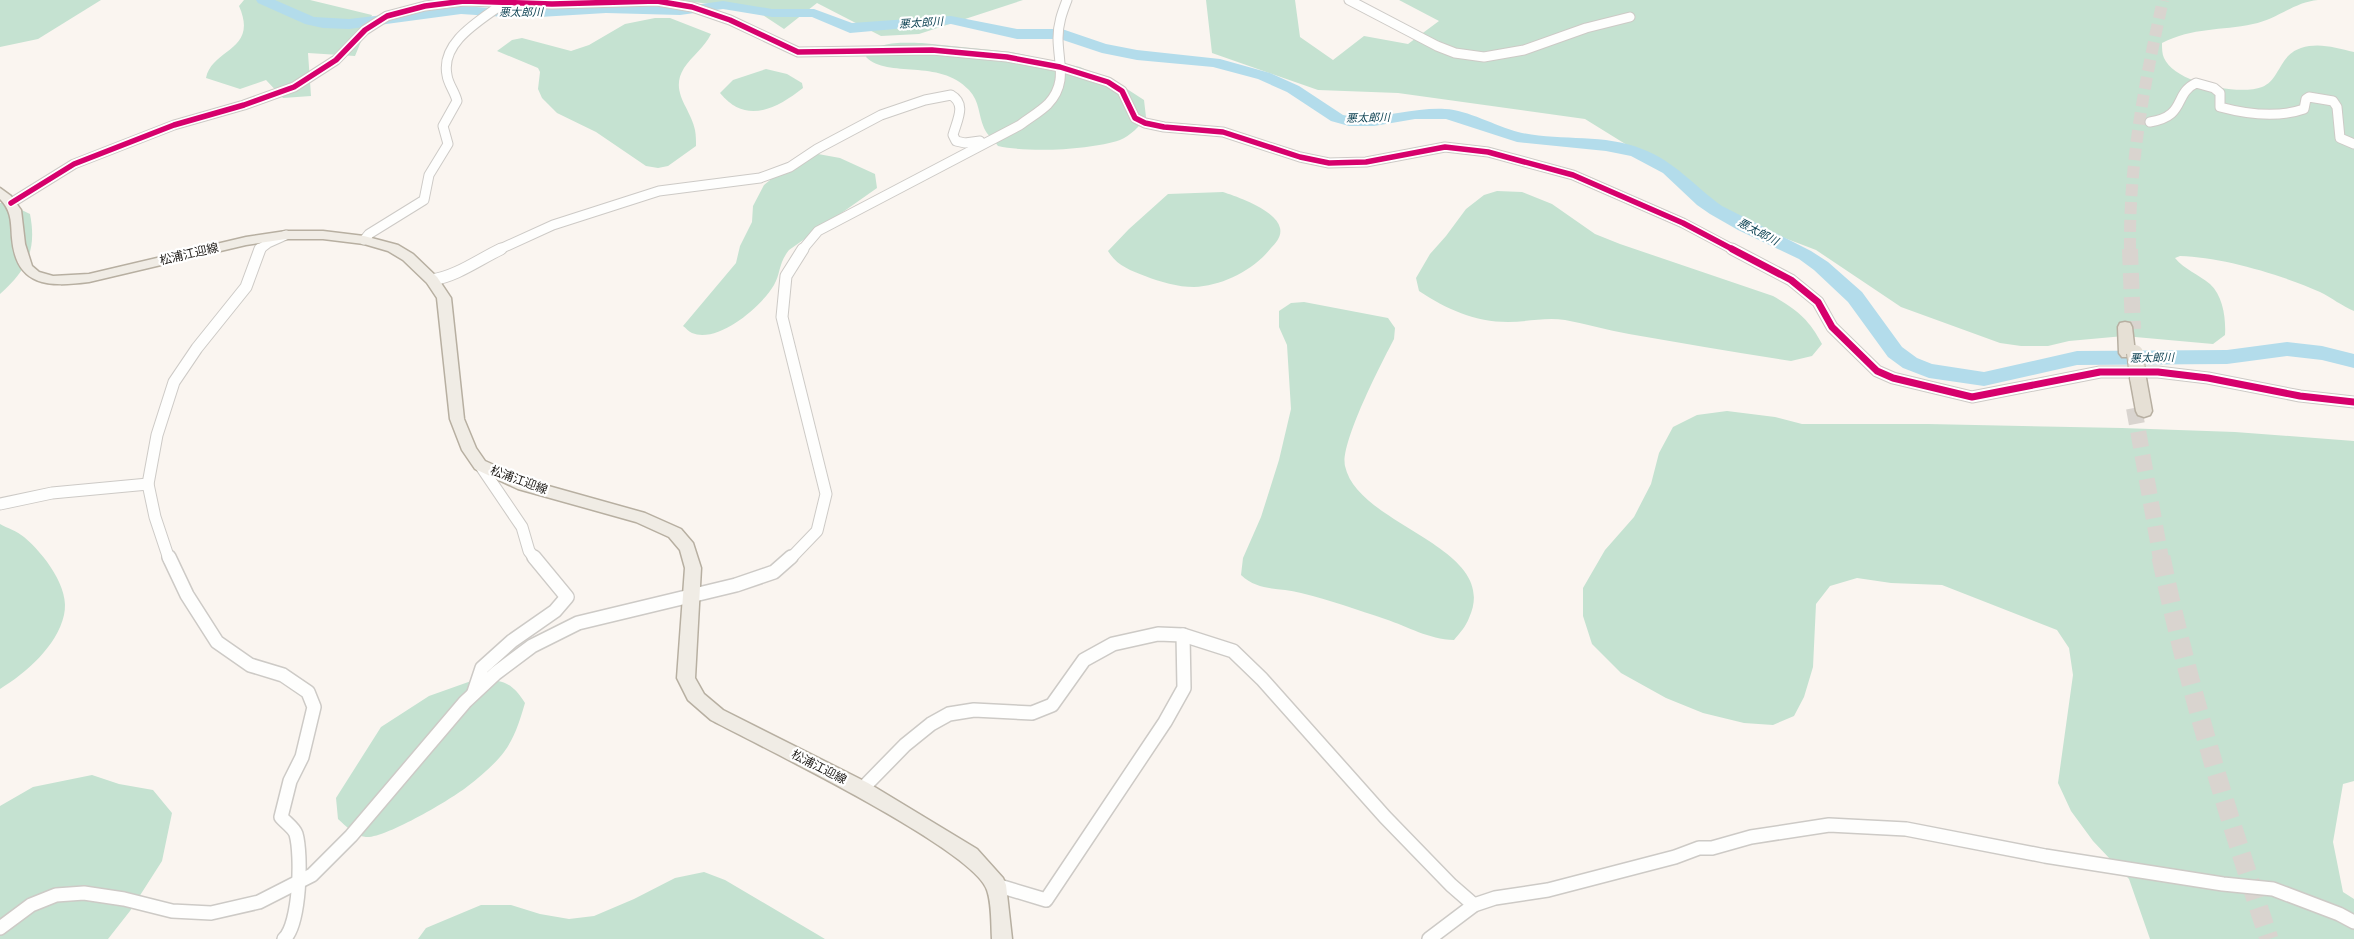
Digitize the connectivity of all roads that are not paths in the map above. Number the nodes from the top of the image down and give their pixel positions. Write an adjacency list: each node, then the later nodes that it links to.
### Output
1 (1067, 0): 5 (street)
2 (1349, 0): 4 (street)
3 (505, 2): 5 (street); 9 (street); 11 (street)
4 (1630, 17)
5 (1060, 67): 7 (street); 14 (street)
6 (2150, 122): 8 (street)
7 (991, 139): 12 (street); 19 (street)
8 (2354, 144)
9 (5, 197): 10 (main road, 松浦江迎線)
10 (286, 235): 11 (main road, 松浦江迎線); 17 (street)
11 (364, 240): 12 (main road, 松浦江迎線)
12 (432, 280): 16 (main road, 松浦江迎線)
13 (2129, 328): 15 (highway, bridge)
14 (2354, 402)
15 (2139, 409)
16 (480, 465): 19 (main road, 松浦江迎線); 21 (street)
17 (148, 484): 18 (street); 23 (street)
18 (0, 504)
19 (692, 597): 21 (street); 22 (main road, 松浦江迎線)
20 (1183, 635): 22 (street); 24 (street); 25 (street)
21 (472, 695): 23 (street)
22 (862, 789): 24 (main road, 松浦江迎線)
23 (300, 881): 27 (street); 28 (street)
24 (996, 885): 29 (main road)
25 (1474, 905): 26 (street); 30 (street)
26 (2354, 922)
27 (0, 928)
28 (284, 939)
29 (1002, 939)
30 (1429, 939)

